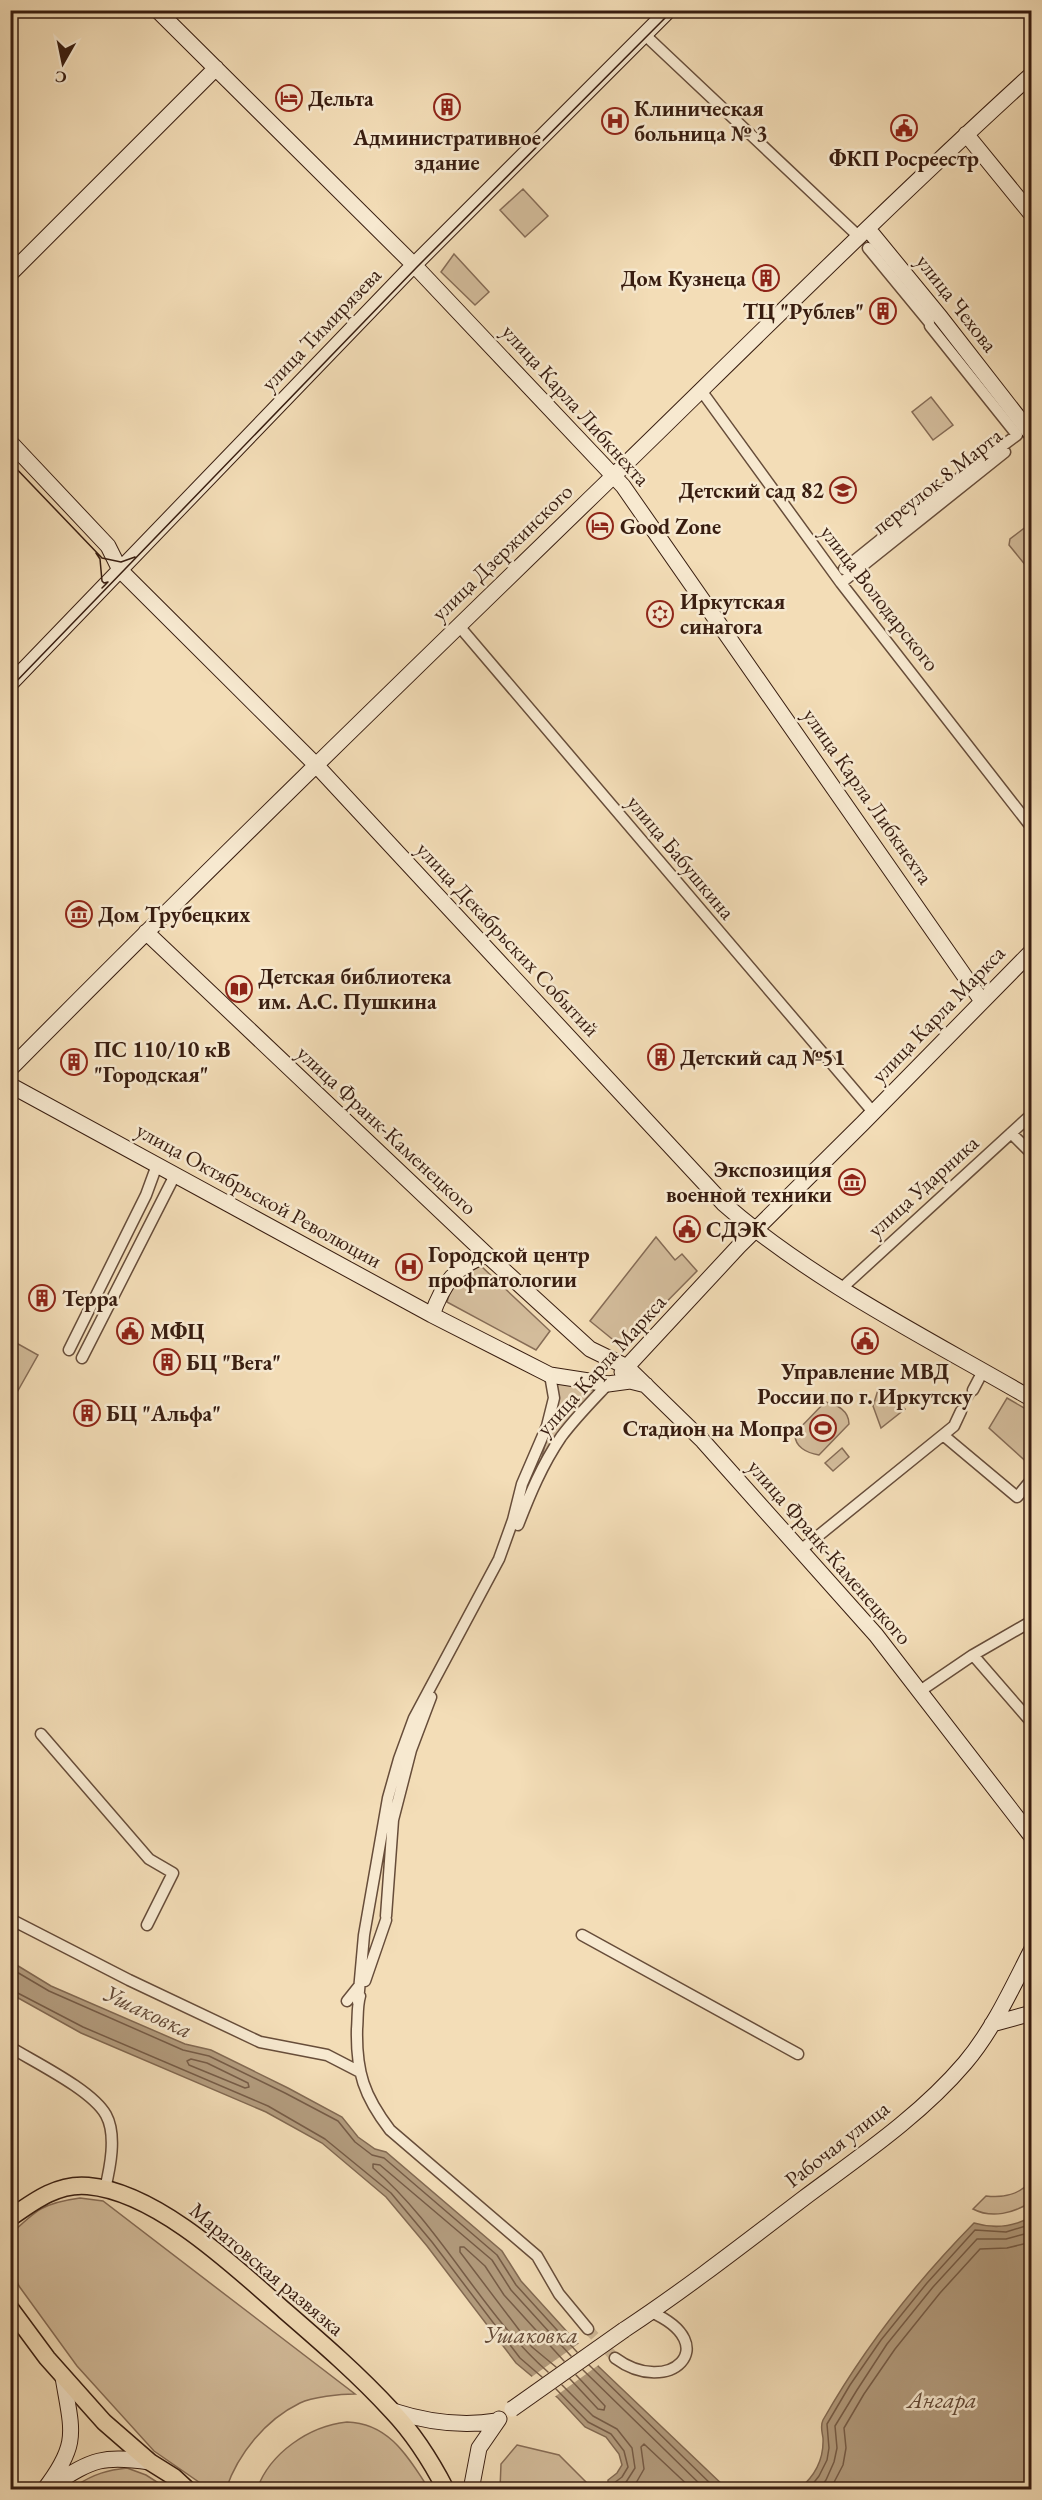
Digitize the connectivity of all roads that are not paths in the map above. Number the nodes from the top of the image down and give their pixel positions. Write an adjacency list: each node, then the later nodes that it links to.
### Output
1 (157, 10): 4 (main road, улица Карла Либкнехта)
2 (669, 10): 3 (main road, улица Тимирязева)
3 (645, 34): 8 (street); 10 (main road, улица Тимирязева)
4 (216, 68): 10 (main road, улица Карла Либкнехта); 11 (main road)
5 (1032, 74): 6 (main road, улица Дзержинского)
6 (966, 134): 7 (main road); 8 (main road, улица Дзержинского)
7 (1032, 215)
8 (861, 230): 12 (main road, улица Дзержинского); 13 (main road, улица Чехова)
9 (868, 248): 16 (street)
10 (414, 265): 15 (main road, улица Карла Либкнехта); 17 (main road, улица Тимирязева)
11 (10, 274)
12 (700, 389): 15 (main road, улица Дзержинского); 18 (street, улица Володарского)
13 (1031, 434): 18 (street, переулок 8 Марта)
14 (10, 442): 17 (main road, улица Декабрьских Событий)
15 (613, 476): 19 (main road, улица Дзержинского); 25 (main road, улица Карла Либкнехта)
16 (844, 569)
17 (120, 570): 20 (main road, улица Тимирязева); 21 (main road, улица Декабрьских Событий)
18 (841, 583): 22 (street, улица Володарского)
19 (459, 626): 21 (main road, улица Дзержинского); 28 (street, улица Бабушкина)
20 (10, 684)
21 (316, 765): 23 (main road, улица Дзержинского); 34 (main road, улица Декабрьских Событий)
22 (1032, 828)
23 (146, 932): 26 (main road, улица Дзержинского); 35 (main road, улица Франк-Каменецкого)
24 (1032, 951): 25 (main road, улица Карла Маркса)
25 (982, 1000): 28 (main road, улица Карла Маркса)
26 (10, 1069)
27 (10, 1085): 32 (main road, улица Октябрьской Революции)
28 (873, 1113): 34 (main road, улица Карла Маркса)
29 (1032, 1114): 30 (street, улица Ударника)
30 (1011, 1133): 31 (street); 36 (street, улица Ударника)
31 (1032, 1154)
32 (157, 1165): 33 (main road, улица Октябрьской Революции); 38 (street)
33 (175, 1175): 37 (main road, улица Октябрьской Революции); 40 (street)
34 (755, 1230): 36 (main road, улица Декабрьских Событий); 41 (main road, улица Карла Маркса)
35 (487, 1256): 37 (main road); 39 (main road, улица Франк-Каменецкого)
36 (842, 1288): 42 (main road, улица Декабрьских Событий)
37 (432, 1315): 43 (main road, улица Октябрьской Революции)
38 (69, 1350)
39 (601, 1356): 41 (main road, улица Франк-Каменецкого); 44 (main road)
40 (82, 1358)
41 (627, 1367): 45 (main road, улица Карла Маркса); 46 (main road, улица Франк-Каменецкого)
42 (983, 1371): 47 (street); 48 (main road, улица Декабрьских Событий)
43 (550, 1375): 44 (main road, улица Октябрьской Революции); 60 (street)
44 (588, 1381): 45 (main road, улица Октябрьской Революции)
45 (608, 1384): 46 (main road, улица Октябрьской Революции); 61 (street, улица Карла Маркса)
46 (646, 1385): 52 (main road, улица Франк-Каменецкого)
47 (973, 1390)
48 (1032, 1399)
49 (961, 1411): 50 (street)
50 (943, 1435): 51 (street); 52 (street)
51 (1032, 1479)
52 (802, 1549): 55 (main road, улица Франк-Каменецкого)
53 (1032, 1621): 54 (street)
54 (973, 1655): 55 (street); 56 (street)
55 (920, 1691): 58 (main road, улица Франк-Каменецкого)
56 (1032, 1724)
57 (43, 1737): 62 (street)
58 (1032, 1837)
59 (10, 1916): 70 (street)
60 (368, 1916): 61 (street); 65 (street)
61 (386, 1918): 65 (street, улица Карла Маркса)
62 (147, 1925)
63 (582, 1935): 69 (street)
64 (1032, 1949): 67 (main road, Рабочая улица)
65 (352, 2001): 70 (street)
66 (1032, 2013): 67 (main road)
67 (992, 2024): 74 (main road, Рабочая улица)
68 (10, 2047): 71 (street)
69 (798, 2054)
70 (360, 2072): 75 (street)
71 (105, 2189): 72 (main road, Маратовская развязка); 78 (main road, Маратовская развязка)
72 (10, 2218)
73 (10, 2308): 77 (main road)
74 (651, 2312): 76 (street); 79 (main road, Рабочая улица, bridge)
75 (588, 2329)
76 (615, 2358)
77 (63, 2377): 80 (main road); 81 (main road)
78 (393, 2411): 79 (main road); 83 (main road, Маратовская развязка)
79 (497, 2421): 84 (main road, Рабочая улица)
80 (150, 2462): 81 (main road); 82 (main road)
81 (45, 2490)
82 (188, 2490)
83 (446, 2490)
84 (471, 2490)

